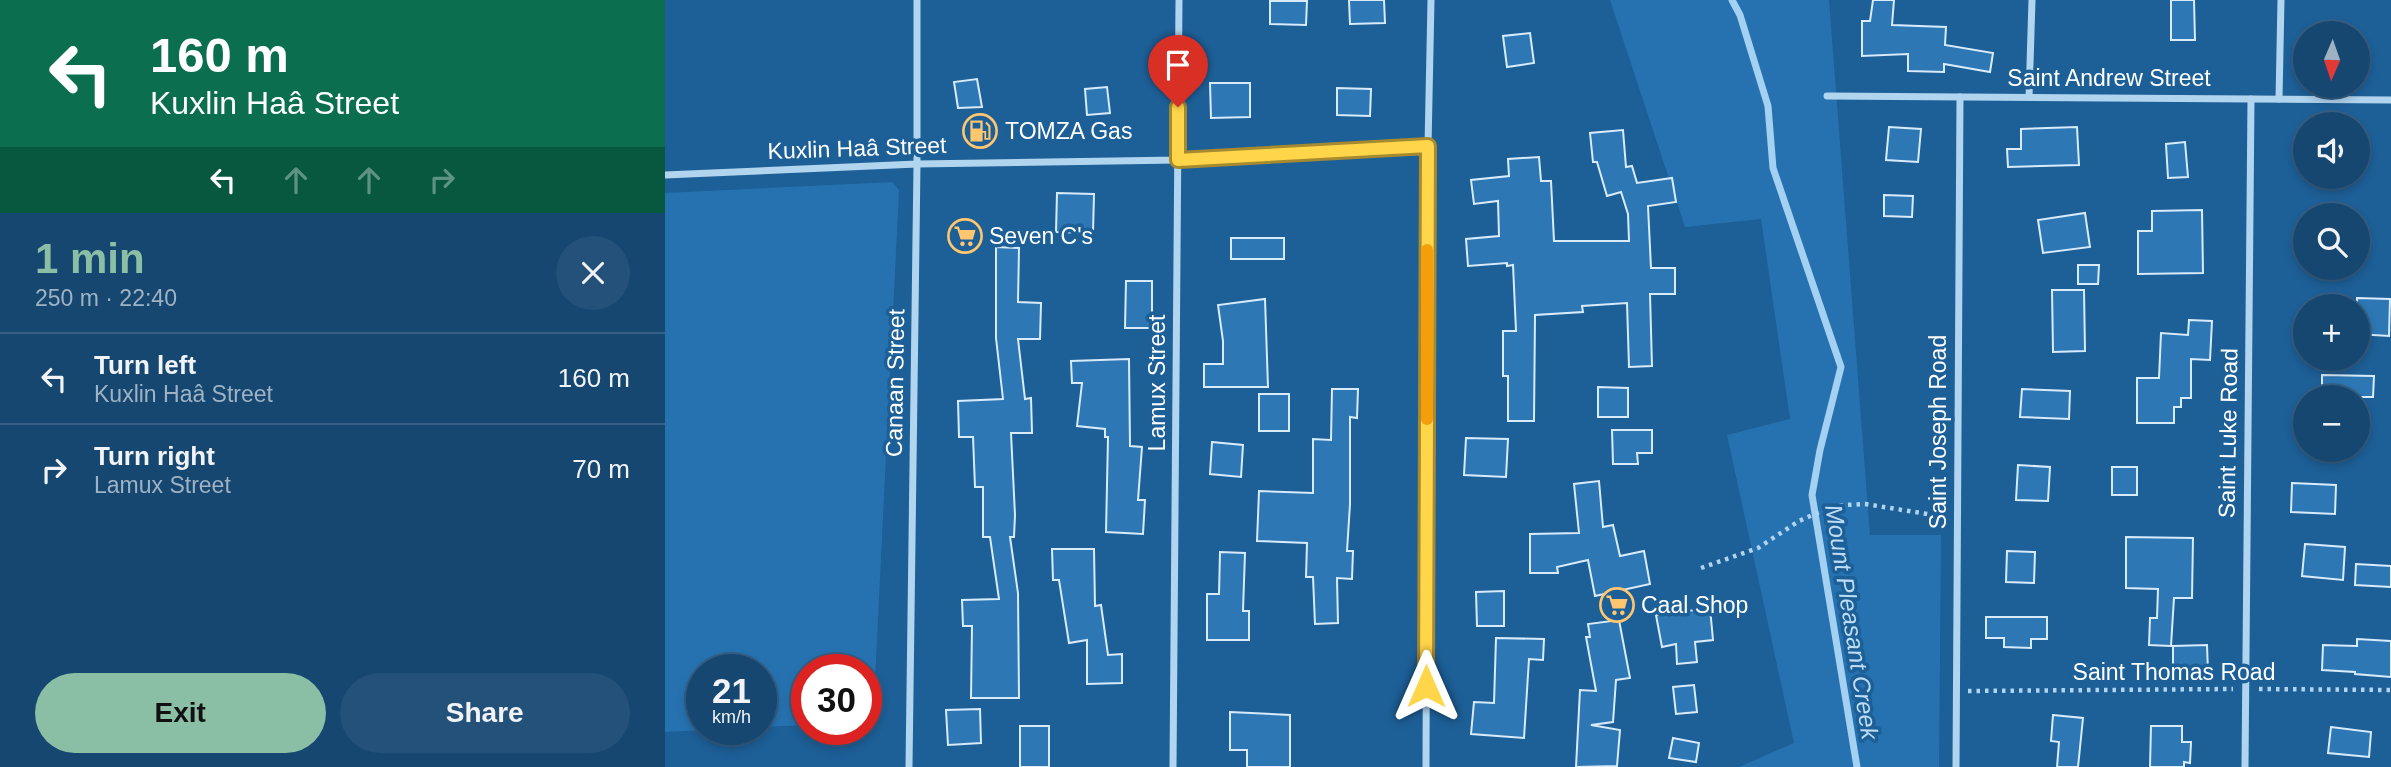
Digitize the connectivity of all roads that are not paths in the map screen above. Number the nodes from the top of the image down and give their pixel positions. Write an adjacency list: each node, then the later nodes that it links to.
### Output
1 (917, 0): 14 (street, Canaan Street)
2 (1179, 0): 13 (street, Lamux Street)
3 (1431, 0): 12 (street)
4 (2032, 0): 8 (street)
5 (2281, 0): 10 (street)
6 (1827, 96): 7 (street, Saint Andrew Street)
7 (1960, 97): 8 (street, Saint Andrew Street); 19 (street, Saint Joseph Road)
8 (2029, 97): 9 (street, Saint Andrew Street)
9 (2251, 99): 10 (street, Saint Andrew Street); 20 (street, Saint Luke Road)
10 (2279, 99): 11 (street, Saint Andrew Street)
11 (2391, 100)
12 (1428, 146): 13 (street, Kuxlin Haâ Street); 18 (street)
13 (1178, 160): 14 (street, Kuxlin Haâ Street); 17 (street, Lamux Street)
14 (918, 164): 15 (street, Kuxlin Haâ Street); 16 (street, Canaan Street)
15 (665, 175)
16 (909, 767)
17 (1173, 767)
18 (1426, 767)
19 (1956, 767)
20 (2245, 767)

